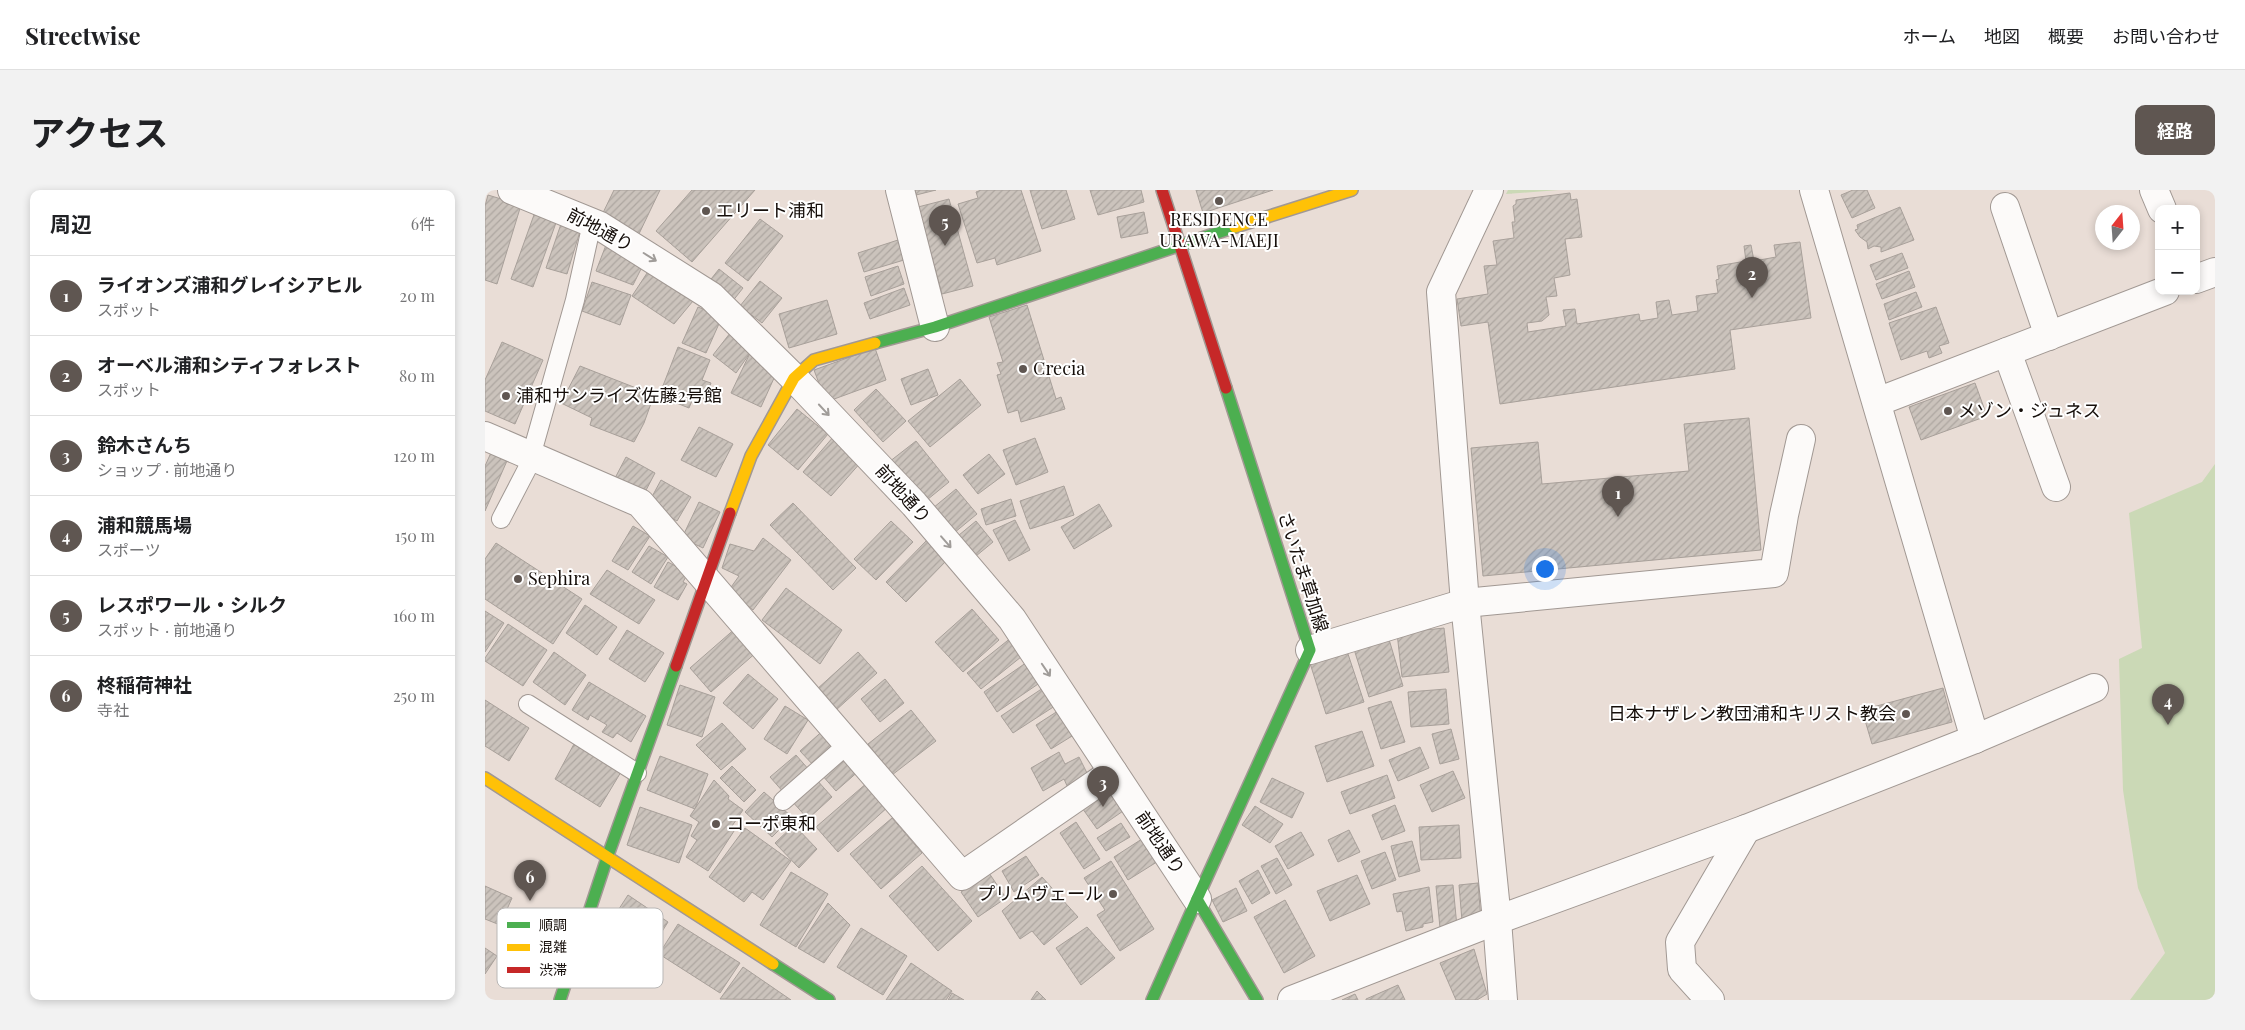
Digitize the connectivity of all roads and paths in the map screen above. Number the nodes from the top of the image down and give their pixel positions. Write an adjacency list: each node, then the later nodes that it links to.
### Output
1 (513, 190): 10 (street, 前地通り)
2 (900, 190): 15 (street)
3 (1162, 190): 11 (street, さいたま草加線)
4 (1352, 190): 11 (street)
5 (1489, 190): 26 (street)
6 (1814, 190): 19 (street)
7 (2154, 190): 8 (street)
8 (2160, 205)
9 (2005, 207): 16 (street)
10 (592, 223): 18 (street, 前地通り, one-way to 18); 22 (lane)
11 (1179, 244): 15 (street); 27 (street, さいたま草加線)
12 (2215, 272): 13 (street)
13 (2200, 278)
14 (2155, 295): 16 (street)
15 (935, 327): 18 (street)
16 (2049, 336): 17 (street)
17 (2007, 352): 19 (street); 23 (street)
18 (794, 378): 25 (street); 32 (street, 前地通り, one-way to 32)
19 (1877, 402): 30 (street)
20 (485, 436): 22 (street)
21 (1801, 439): 26 (street)
22 (532, 456): 24 (lane); 25 (street)
23 (2055, 487)
24 (501, 519)
25 (706, 580): 31 (street); 33 (street)
26 (1465, 603): 27 (street); 40 (street)
27 (1310, 650): 38 (street, さいたま草加線)
28 (2094, 688): 30 (street)
29 (528, 704): 33 (lane)
30 (1975, 739): 36 (street)
31 (849, 744): 32 (street); 35 (lane)
32 (1113, 772): 38 (street, 前地通り)
33 (637, 773): 37 (street)
34 (485, 778): 37 (street)
35 (783, 801)
36 (1747, 828): 40 (street); 48 (street)
37 (607, 858): 39 (street); 43 (street)
38 (1197, 899): 44 (street, さいたま草加線); 45 (street)
39 (591, 908)
40 (1497, 920): 46 (street); 47 (street)
41 (565, 988): 42 (street)
42 (561, 1000)
43 (829, 1000)
44 (1151, 1000)
45 (1257, 1000)
46 (1292, 1000)
47 (1503, 1000)
48 (1710, 1000)

